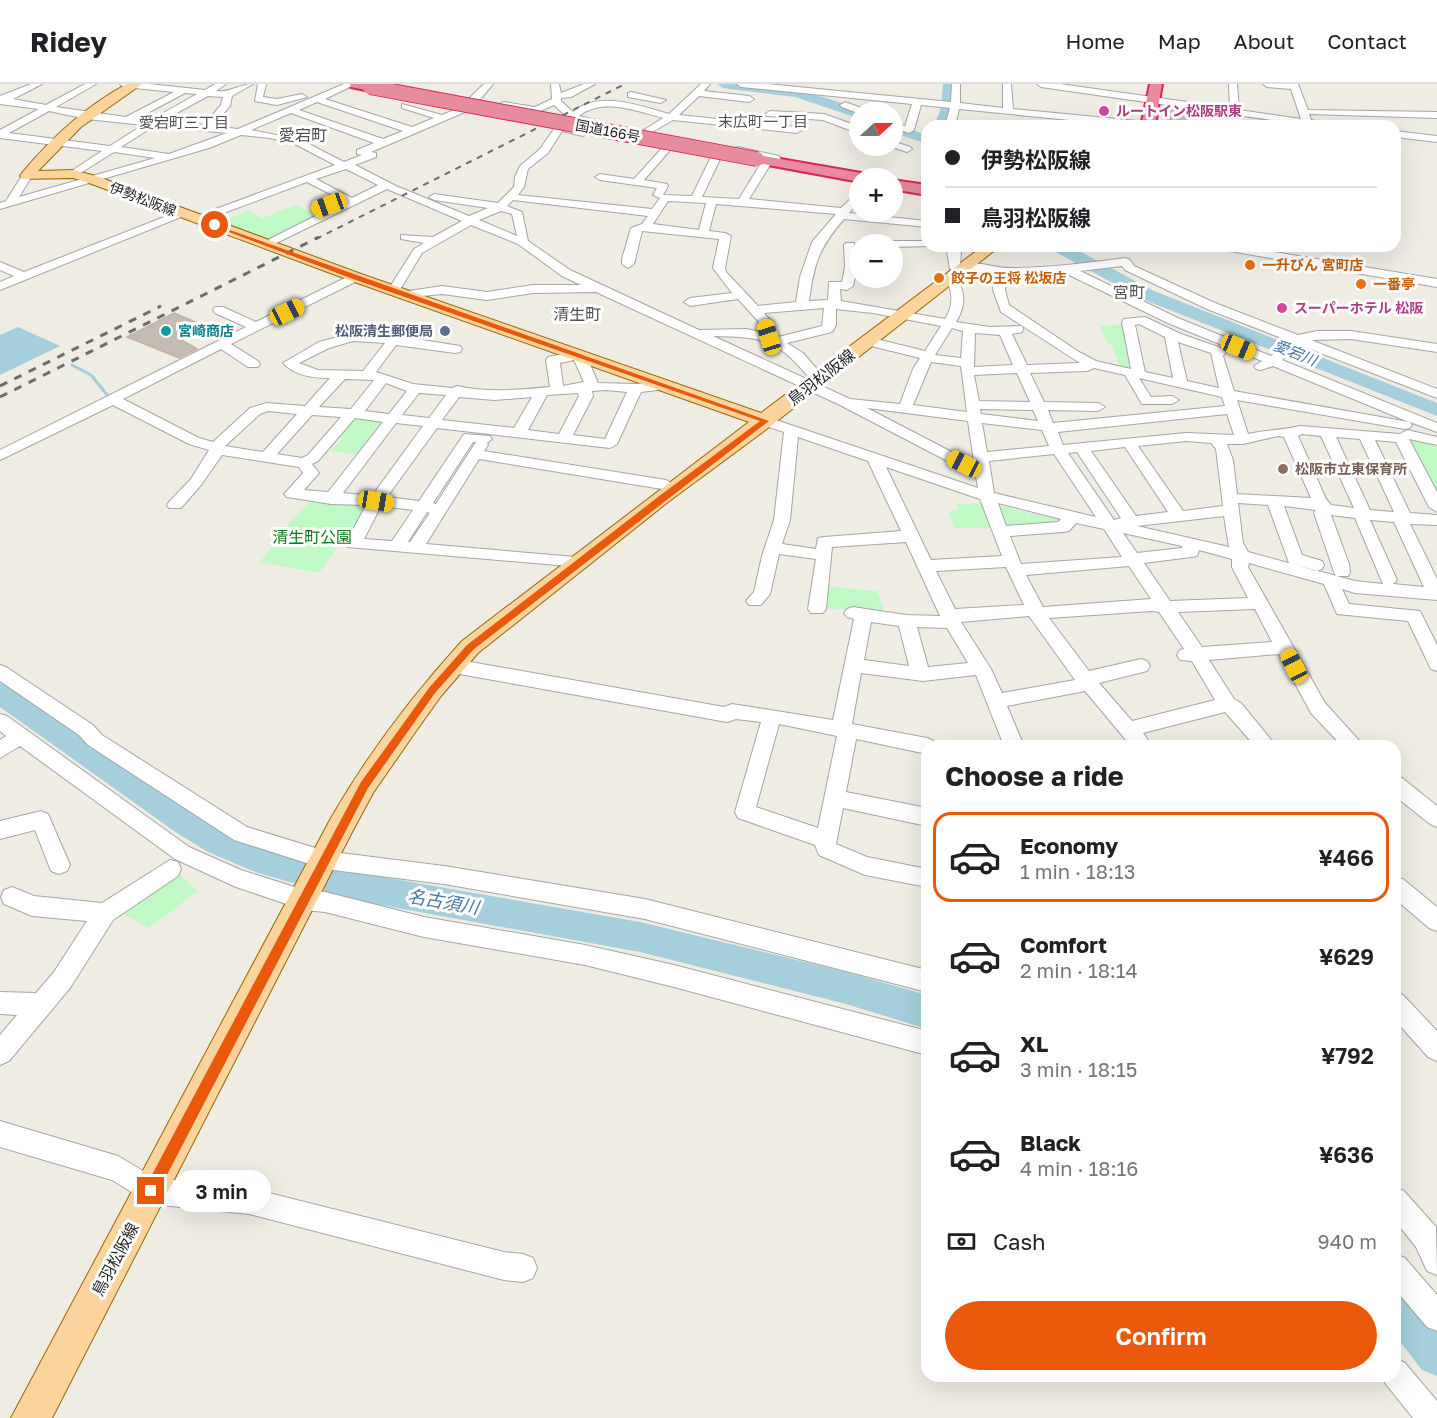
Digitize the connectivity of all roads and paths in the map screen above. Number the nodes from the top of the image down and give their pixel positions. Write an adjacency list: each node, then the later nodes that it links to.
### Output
1 (38, 84): 25 (street)
2 (92, 84): 42 (street)
3 (131, 84): 24 (street); 50 (main road)
4 (194, 84): 24 (street)
5 (222, 84): 27 (street)
6 (249, 84): 29 (street)
7 (489, 84): 35 (street)
8 (555, 84): 32 (street)
9 (591, 84): 32 (street)
10 (706, 84): 18 (street); 28 (street)
11 (956, 84): 38 (street)
12 (1007, 84): 44 (street)
13 (1041, 84): 19 (street)
14 (1156, 84): 36 (highway)
15 (1233, 84): 47 (street)
16 (1267, 84): 20 (street)
17 (365, 85): 31 (street); 35 (street); 91 (highway, 国道166号, bridge)
18 (753, 86): 26 (street); 46 (street)
19 (1067, 86): 36 (street)
20 (1295, 86): 52 (street)
21 (0, 87): 25 (street)
22 (261, 88): 31 (street)
23 (811, 89): 26 (street); 33 (street)
24 (182, 90): 27 (street); 60 (street)
25 (23, 91): 34 (street)
26 (788, 91): 48 (street)
27 (206, 93): 29 (street); 62 (street)
28 (696, 93): 37 (street); 46 (street)
29 (228, 95): 68 (street)
30 (631, 95): 45 (street)
31 (317, 97): 43 (street); 55 (street)
32 (556, 99): 35 (street); 54 (street)
33 (924, 99): 38 (street); 67 (street)
34 (1, 100): 42 (street)
35 (475, 100): 53 (street)
36 (1154, 100): 47 (street); 58 (highway)
37 (685, 104): 51 (street); 61 (street)
38 (955, 104): 44 (street); 56 (street)
39 (845, 105): 41 (street)
40 (405, 106): 53 (street)
41 (849, 106)
42 (44, 109): 50 (street); 75 (street)
43 (290, 110): 70 (street); 74 (street)
44 (1008, 110): 57 (street)
45 (640, 111): 51 (street); 54 (street)
46 (738, 111): 61 (street); 63 (street)
47 (1234, 112): 52 (street)
48 (770, 114): 63 (street); 65 (street)
49 (1437, 115): 52 (street)
50 (87, 116): 60 (street); 78 (main road)
51 (671, 117): 61 (street); 72 (street)
52 (1305, 117): 59 (street)
53 (442, 118): 71 (street)
54 (573, 118): 66 (street); 72 (street)
55 (379, 120): 70 (street); 71 (street)
56 (951, 120)
57 (1101, 120)
58 (1149, 120)
59 (1314, 120)
60 (126, 121): 62 (street)
61 (699, 121)
62 (150, 124): 64 (street); 83 (street)
63 (760, 126): 69 (street); 87 (street)
64 (174, 127): 68 (street); 73 (street)
65 (849, 127)
66 (559, 128): 84 (street); 105 (street)
67 (903, 128)
68 (205, 130): 74 (street)
69 (797, 130)
70 (350, 131): 79 (street)
71 (413, 131): 79 (street)
72 (647, 132): 87 (street)
73 (165, 133)
74 (237, 133): 81 (street); 92 (street)
75 (0, 134): 78 (street)
76 (1401, 135): 77 (street)
77 (1437, 139)
78 (56, 142): 83 (street); 94 (main road)
79 (384, 143): 92 (street)
80 (147, 146): 88 (street)
81 (206, 146): 86 (street); 90 (street)
82 (903, 148): 85 (street)
83 (113, 149): 88 (street); 93 (street)
84 (666, 149): 89 (street); 99 (street)
85 (907, 149)
86 (227, 150)
87 (736, 150): 91 (street)
88 (138, 152): 90 (street)
89 (716, 157): 91 (street); 106 (street)
90 (170, 158): 98 (street)
91 (767, 163): 95 (highway, 国道166号); 109 (street)
92 (346, 166): 97 (street); 100 (street)
93 (74, 174): 94 (main road, 伊勢松阪線); 98 (main road, 伊勢松阪線)
94 (27, 176): 110 (street)
95 (849, 176)
96 (600, 177): 99 (street)
97 (308, 179): 107 (street); 118 (street)
98 (94, 180): 110 (street); 114 (main road, 伊勢松阪線)
99 (637, 182): 104 (street)
100 (387, 185): 103 (street); 107 (street)
101 (903, 186): 102 (highway)
102 (921, 189)
103 (414, 195): 112 (street); 119 (street)
104 (658, 195)
105 (510, 197): 112 (street); 115 (street)
106 (696, 199): 108 (street); 115 (street)
107 (351, 200): 113 (street); 130 (street)
108 (712, 200): 109 (street); 123 (street)
109 (736, 204): 116 (street)
110 (5, 205)
111 (849, 206): 116 (street)
112 (500, 207): 119 (street); 126 (street)
113 (312, 212)
114 (182, 213): 118 (main road, 伊勢松阪線); 140 (street)
115 (655, 213): 122 (street)
116 (843, 213): 117 (street); 127 (street)
117 (849, 214)
118 (198, 219): 130 (main road, 伊勢松阪線)
119 (471, 220): 125 (street); 126 (street)
120 (903, 221): 121 (street)
121 (921, 223)
122 (646, 227): 123 (street); 135 (street)
123 (703, 234): 147 (street)
124 (405, 237): 125 (street)
125 (436, 241): 146 (street)
126 (522, 242): 145 (street)
127 (839, 244): 149 (street); 150 (street)
128 (903, 244): 129 (street)
129 (921, 244)
130 (266, 245): 141 (main road, 伊勢松阪線)
131 (954, 252): 138 (street)
132 (985, 252): 138 (main road, 鳥羽松阪線)
133 (1254, 252): 143 (street)
134 (1284, 252): 142 (street)
135 (628, 264)
136 (0, 266): 140 (street)
137 (1070, 269): 139 (street); 163 (street); 180 (street)
138 (960, 271): 139 (street); 153 (main road, 鳥羽松阪線); 154 (street)
139 (1002, 272): 155 (street)
140 (23, 276): 144 (street)
141 (355, 277): 146 (main road, 伊勢松阪線); 156 (street)
142 (1437, 278)
143 (1437, 283)
144 (0, 286)
145 (599, 288): 146 (street); 160 (street)
146 (400, 293): 170 (main road, 伊勢松阪線)
147 (741, 295): 148 (street); 152 (street)
148 (690, 302)
149 (832, 303): 150 (street); 153 (street); 162 (street)
150 (802, 305): 152 (street)
151 (219, 310): 156 (street)
152 (754, 310): 162 (street)
153 (902, 315): 154 (street); 165 (main road, 鳥羽松阪線)
154 (947, 324): 157 (street); 171 (street)
155 (1028, 326): 159 (street); 173 (street)
156 (257, 327): 166 (street)
157 (969, 329): 159 (street); 174 (street)
158 (660, 331): 160 (street)
159 (1005, 332): 175 (street)
160 (697, 333): 162 (street); 181 (street)
161 (1176, 338): 169 (street); 176 (street); 182 (street)
162 (772, 339): 181 (street)
163 (1300, 339): 167 (street); 180 (street); 191 (street)
164 (393, 341): 168 (street); 177 (street); 178 (street)
165 (868, 341): 171 (street); 181 (main road, 鳥羽松阪線)
166 (222, 344): 172 (street); 193 (street)
167 (1437, 348)
168 (455, 349)
169 (1219, 352): 180 (street); 190 (street)
170 (579, 355): 183 (main road, 伊勢松阪線); 186 (street); 188 (street)
171 (928, 357): 174 (street); 198 (street)
172 (253, 364)
173 (1092, 364): 175 (street); 176 (street)
174 (967, 367): 175 (street); 201 (street)
175 (1020, 369): 196 (street)
176 (1136, 373): 182 (street); 194 (street)
177 (341, 375): 178 (street); 200 (street)
178 (367, 375): 179 (street)
179 (383, 378): 184 (street); 202 (street)
180 (1269, 379): 190 (street); 207 (street); 207 (street)
181 (814, 383): 195 (street); 204 (main road, 鳥羽松阪線)
182 (1181, 383): 190 (street)
183 (665, 385): 185 (street); 204 (main road, 伊勢松阪線)
184 (416, 388): 187 (street); 203 (street)
185 (636, 388): 186 (street); 215 (street)
186 (584, 389): 188 (street); 215 (street)
187 (457, 390): 192 (street); 205 (street)
188 (557, 392): 189 (street)
189 (541, 393): 192 (street); 211 (street)
190 (1228, 394): 199 (street)
191 (1437, 394)
192 (494, 396): 210 (street)
193 (114, 399): 220 (street); 224 (street)
194 (1172, 400)
195 (843, 401): 198 (street); 227 (street)
196 (1037, 406): 197 (street); 201 (street); 206 (street)
197 (1098, 407)
198 (905, 408): 201 (street)
199 (1233, 409): 206 (street); 217 (street)
200 (309, 410): 202 (street); 220 (street); 225 (street)
201 (975, 412): 206 (street); 227 (street)
202 (352, 415): 203 (street); 228 (street)
203 (393, 420): 205 (street); 232 (street)
204 (765, 421): 208 (street); 230 (main road, 鳥羽松阪線)
205 (431, 428): 210 (street); 233 (street)
206 (1047, 428): 222 (street)
207 (1437, 430)
208 (791, 431): 226 (street); 253 (street)
209 (1326, 432): 212 (street); 214 (street); 241 (street)
210 (479, 433): 211 (street); 223 (street); 238 (street)
211 (519, 433): 215 (street)
212 (1290, 434): 217 (street); 239 (street)
213 (1407, 434): 218 (street)
214 (1365, 435): 237 (street); 244 (street)
215 (564, 438)
216 (1216, 440): 217 (street); 219 (street); 235 (street)
217 (1243, 440)
218 (1437, 441)
219 (1129, 443): 221 (street); 242 (street)
220 (216, 447): 225 (street); 236 (street)
221 (1081, 447): 222 (street); 246 (street)
222 (1058, 449): 227 (street); 247 (street)
223 (474, 454): 230 (street); 240 (street)
224 (0, 456)
225 (267, 458): 228 (street)
226 (875, 460): 231 (street); 249 (street)
227 (981, 462): 231 (street)
228 (304, 463): 232 (street)
229 (369, 466): 232 (street)
230 (673, 489): 257 (main road, 鳥羽松阪線)
231 (987, 496): 243 (street); 248 (street)
232 (338, 499): 233 (street)
233 (376, 501): 238 (street); 251 (street)
234 (1274, 501): 235 (street); 239 (street); 260 (street)
235 (1232, 504): 242 (street); 255 (street)
236 (175, 505)
237 (1437, 507)
238 (422, 508): 240 (street); 251 (street)
239 (1325, 508): 241 (street); 260 (street)
240 (440, 509): 252 (street)
241 (1365, 515): 244 (street); 261 (street)
242 (1179, 516): 246 (street)
243 (1072, 517): 247 (street); 248 (street)
244 (1403, 518): 245 (street); 262 (street)
245 (1437, 520)
246 (1131, 521): 247 (street)
247 (1107, 525): 250 (street); 256 (street)
248 (1000, 532): 258 (street)
249 (911, 536): 254 (street); 259 (street)
250 (1189, 542): 255 (street); 256 (street)
251 (397, 546): 252 (street)
252 (415, 548): 257 (street)
253 (773, 548): 254 (street); 263 (street)
254 (823, 555): 267 (street)
255 (1241, 555): 260 (street); 264 (street)
256 (1132, 559): 258 (street); 266 (street)
257 (580, 562): 276 (main road, 鳥羽松阪線)
258 (1013, 565): 259 (street); 268 (street)
259 (925, 566): 270 (street)
260 (1337, 576): 261 (street); 262 (street); 269 (street)
261 (1389, 580): 262 (street)
262 (1435, 587)
263 (755, 601)
264 (1261, 603): 266 (street); 272 (street)
265 (1437, 605): 269 (street)
266 (1165, 607): 268 (street); 273 (street)
267 (817, 609)
268 (1034, 611): 270 (street); 281 (street)
269 (1414, 615): 274 (street)
270 (950, 619): 271 (street); 278 (street)
271 (906, 621): 275 (street); 280 (street)
272 (1285, 647): 273 (street); 292 (street)
273 (1189, 655): 283 (street)
274 (1437, 664)
275 (853, 665): 280 (street); 287 (street)
276 (454, 666): 284 (street); 303 (main road, 鳥羽松阪線)
277 (1141, 666): 281 (street)
278 (981, 668): 280 (street); 282 (street)
279 (0, 672): 303 (street)
280 (923, 674)
281 (1087, 680): 282 (street); 286 (street)
282 (996, 701): 289 (street)
283 (1227, 704): 286 (street); 291 (street)
284 (772, 717): 287 (street); 302 (street)
285 (0, 721): 288 (street)
286 (1128, 729): 290 (street)
287 (845, 731): 293 (street); 296 (street)
288 (20, 736): 294 (street); 309 (street)
289 (1012, 740)
290 (1138, 740)
291 (1262, 740)
292 (1349, 740)
293 (921, 745)
294 (0, 750)
295 (1401, 787): 297 (street)
296 (835, 798): 299 (street); 302 (street)
297 (1428, 802): 298 (street); 300 (street)
298 (1401, 804)
299 (921, 816)
300 (1437, 818)
301 (0, 830): 304 (street)
302 (826, 840): 306 (street)
303 (325, 860): 309 (main road, 鳥羽松阪線); 312 (street)
304 (59, 865)
305 (170, 869): 310 (street)
306 (921, 877)
307 (1401, 891): 311 (street)
308 (12, 897): 310 (street)
309 (304, 900): 317 (street); 320 (main road, 鳥羽松阪線)
310 (105, 913): 314 (street)
311 (1437, 921)
312 (921, 979)
313 (0, 1003): 314 (street)
314 (41, 1004): 318 (street)
315 (1401, 1009): 316 (street)
316 (1433, 1038)
317 (921, 1041)
318 (0, 1053)
319 (0, 1134): 320 (street)
320 (151, 1191): 323 (street); 327 (main road, 鳥羽松阪線)
321 (1401, 1207): 322 (street)
322 (1433, 1243)
323 (523, 1268)
324 (1401, 1275): 325 (street)
325 (1437, 1317)
326 (1401, 1380): 328 (street)
327 (32, 1418)
328 (1432, 1418)

